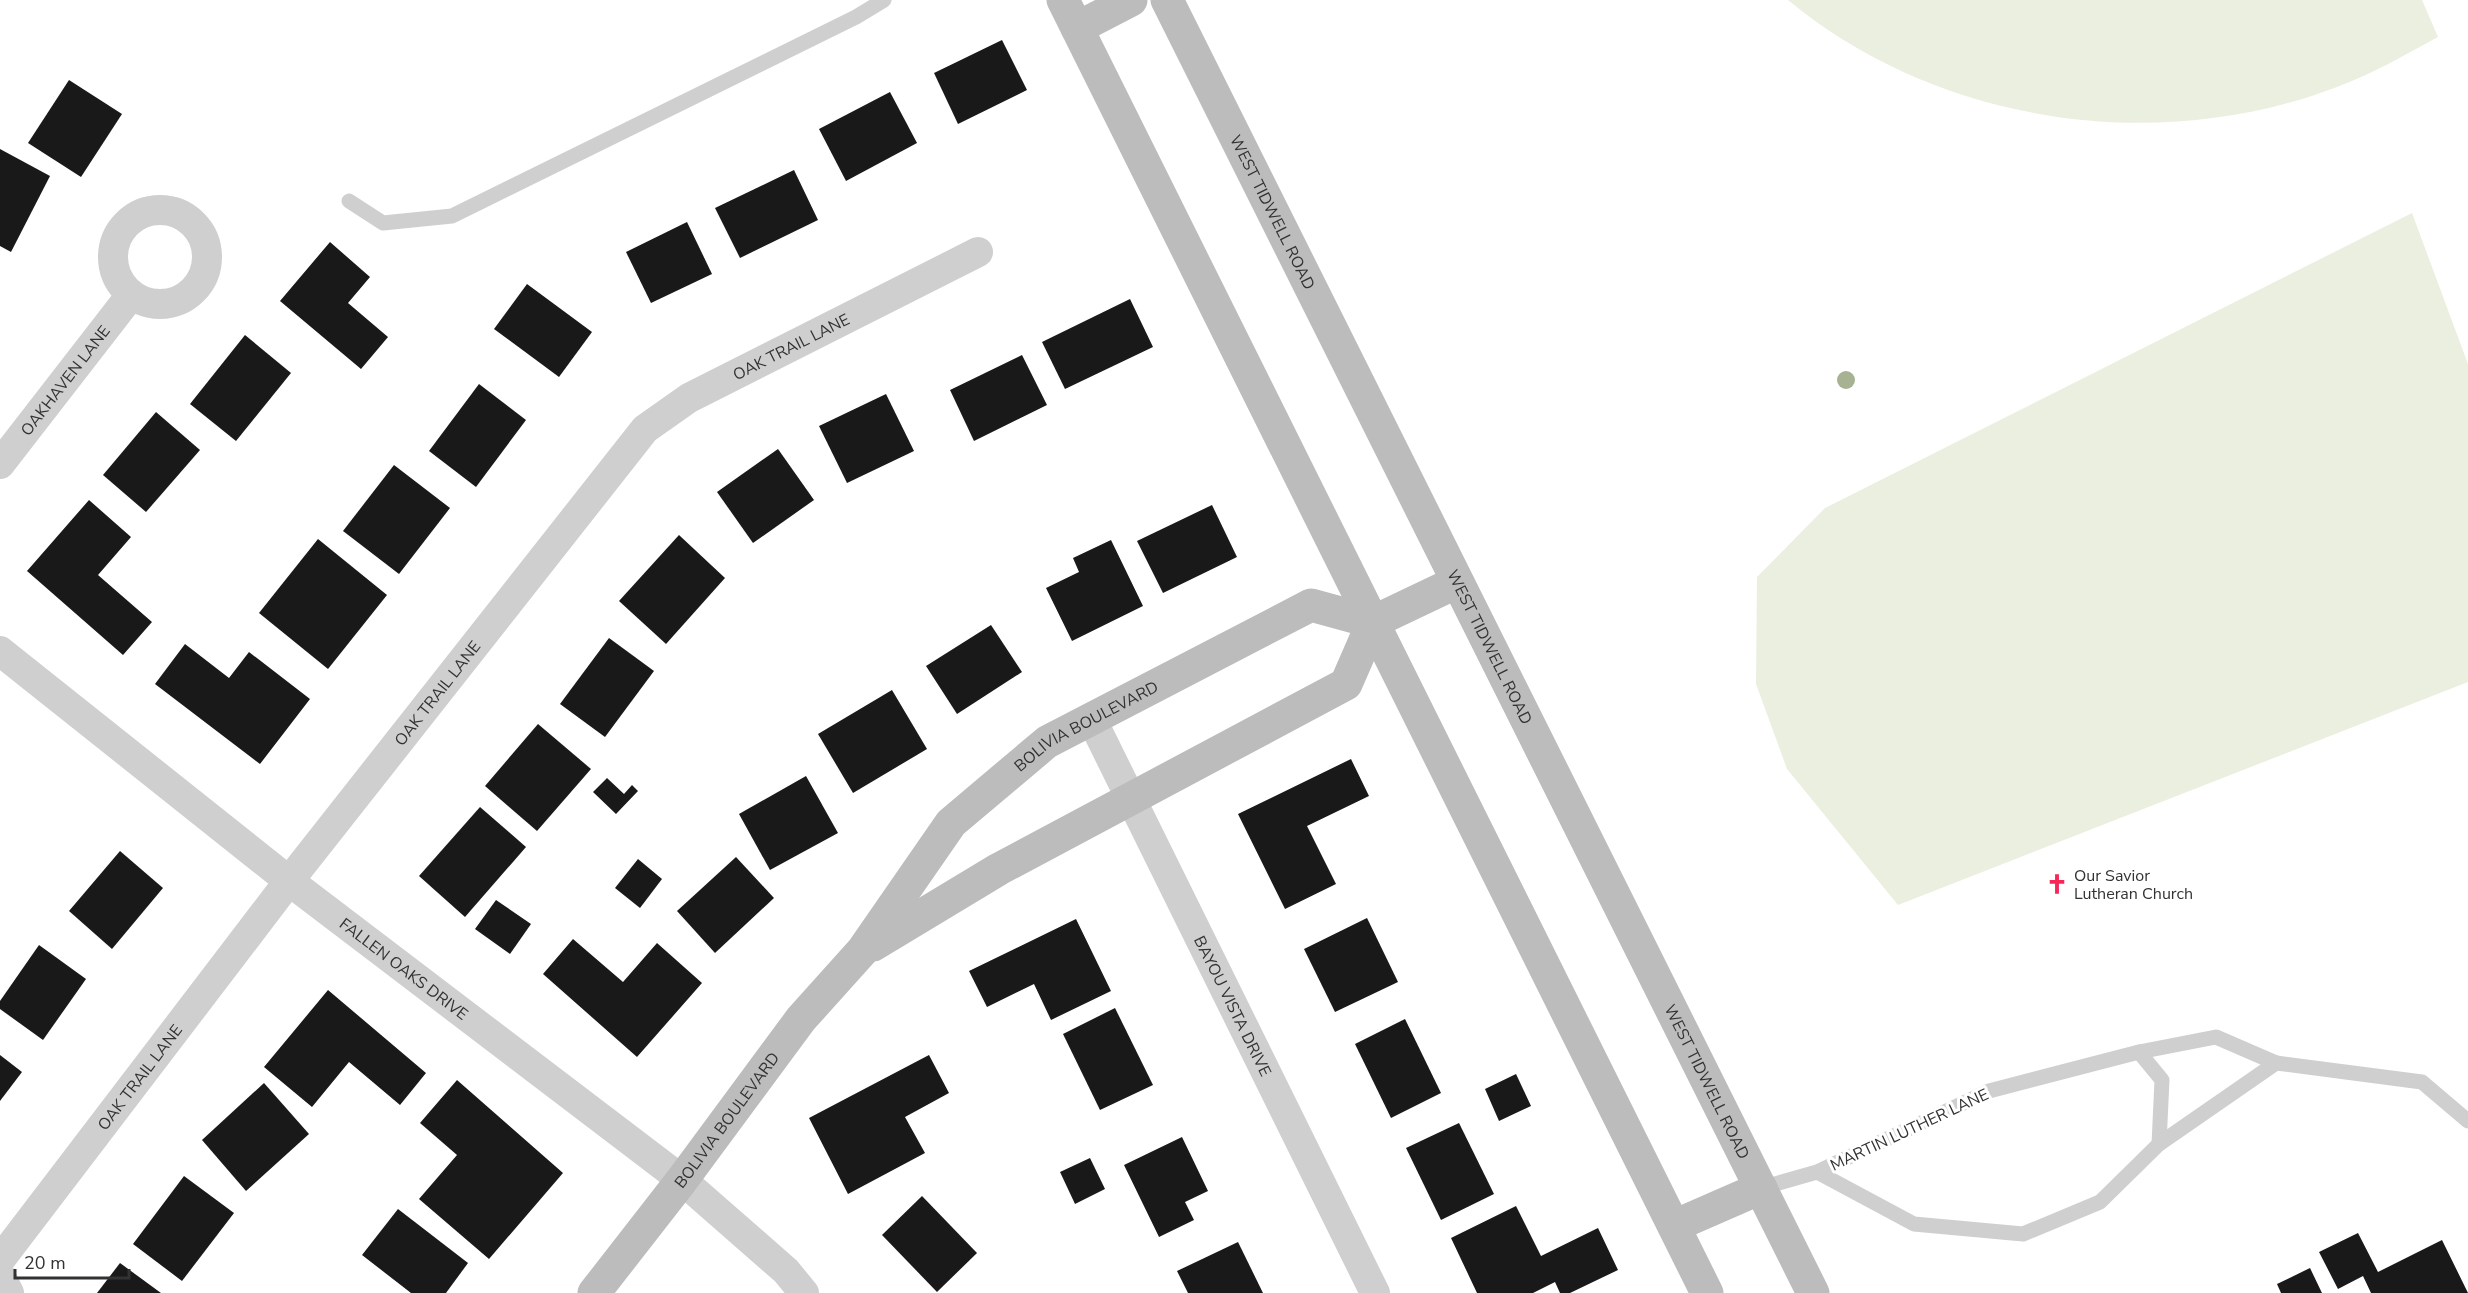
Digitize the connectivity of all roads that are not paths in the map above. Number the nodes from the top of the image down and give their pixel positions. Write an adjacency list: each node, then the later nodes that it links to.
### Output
1 (884, 0): 5 (lane)
2 (1131, 0): 4 (main road)
3 (1167, 0): 9 (main road, WEST TIDWELL ROAD)
4 (1070, 14): 10 (main road)
5 (349, 201)
6 (978, 252): 14 (street, OAK TRAIL LANE)
7 (131, 295): 8 (street, OAKHAVEN LANE)
8 (0, 464)
9 (1457, 582): 10 (main road); 22 (main road, WEST TIDWELL ROAD)
10 (1373, 622): 12 (main road, BOLIVIA BOULEVARD); 13 (main road, BOLIVIA BOULEVARD); 23 (main road)
11 (0, 651): 14 (street, FALLEN OAKS DRIVE)
12 (1090, 718): 13 (street, BAYOU VISTA DRIVE); 15 (main road, BOLIVIA BOULEVARD)
13 (1130, 797): 15 (main road, BOLIVIA BOULEVARD); 29 (street, BAYOU VISTA DRIVE)
14 (289, 881): 21 (street, FALLEN OAKS DRIVE); 24 (street, OAK TRAIL LANE)
15 (863, 950): 21 (main road, BOLIVIA BOULEVARD)
16 (2139, 1052): 17 (lane, MARTIN LUTHER LANE); 19 (lane); 20 (lane, MARTIN LUTHER LANE)
17 (2276, 1063): 18 (lane, MARTIN LUTHER LANE); 19 (lane, MARTIN LUTHER LANE)
18 (2468, 1121)
19 (2159, 1144): 20 (lane, MARTIN LUTHER LANE)
20 (1817, 1172): 22 (lane, MARTIN LUTHER LANE)
21 (682, 1180): 27 (main road, BOLIVIA BOULEVARD); 28 (street, FALLEN OAKS DRIVE)
22 (1761, 1188): 23 (main road); 31 (main road, WEST TIDWELL ROAD)
23 (1674, 1226): 30 (main road)
24 (0, 1260)
25 (0, 1275): 26 (street)
26 (9, 1293)
27 (594, 1293)
28 (804, 1293)
29 (1375, 1293)
30 (1707, 1293)
31 (1813, 1293)

